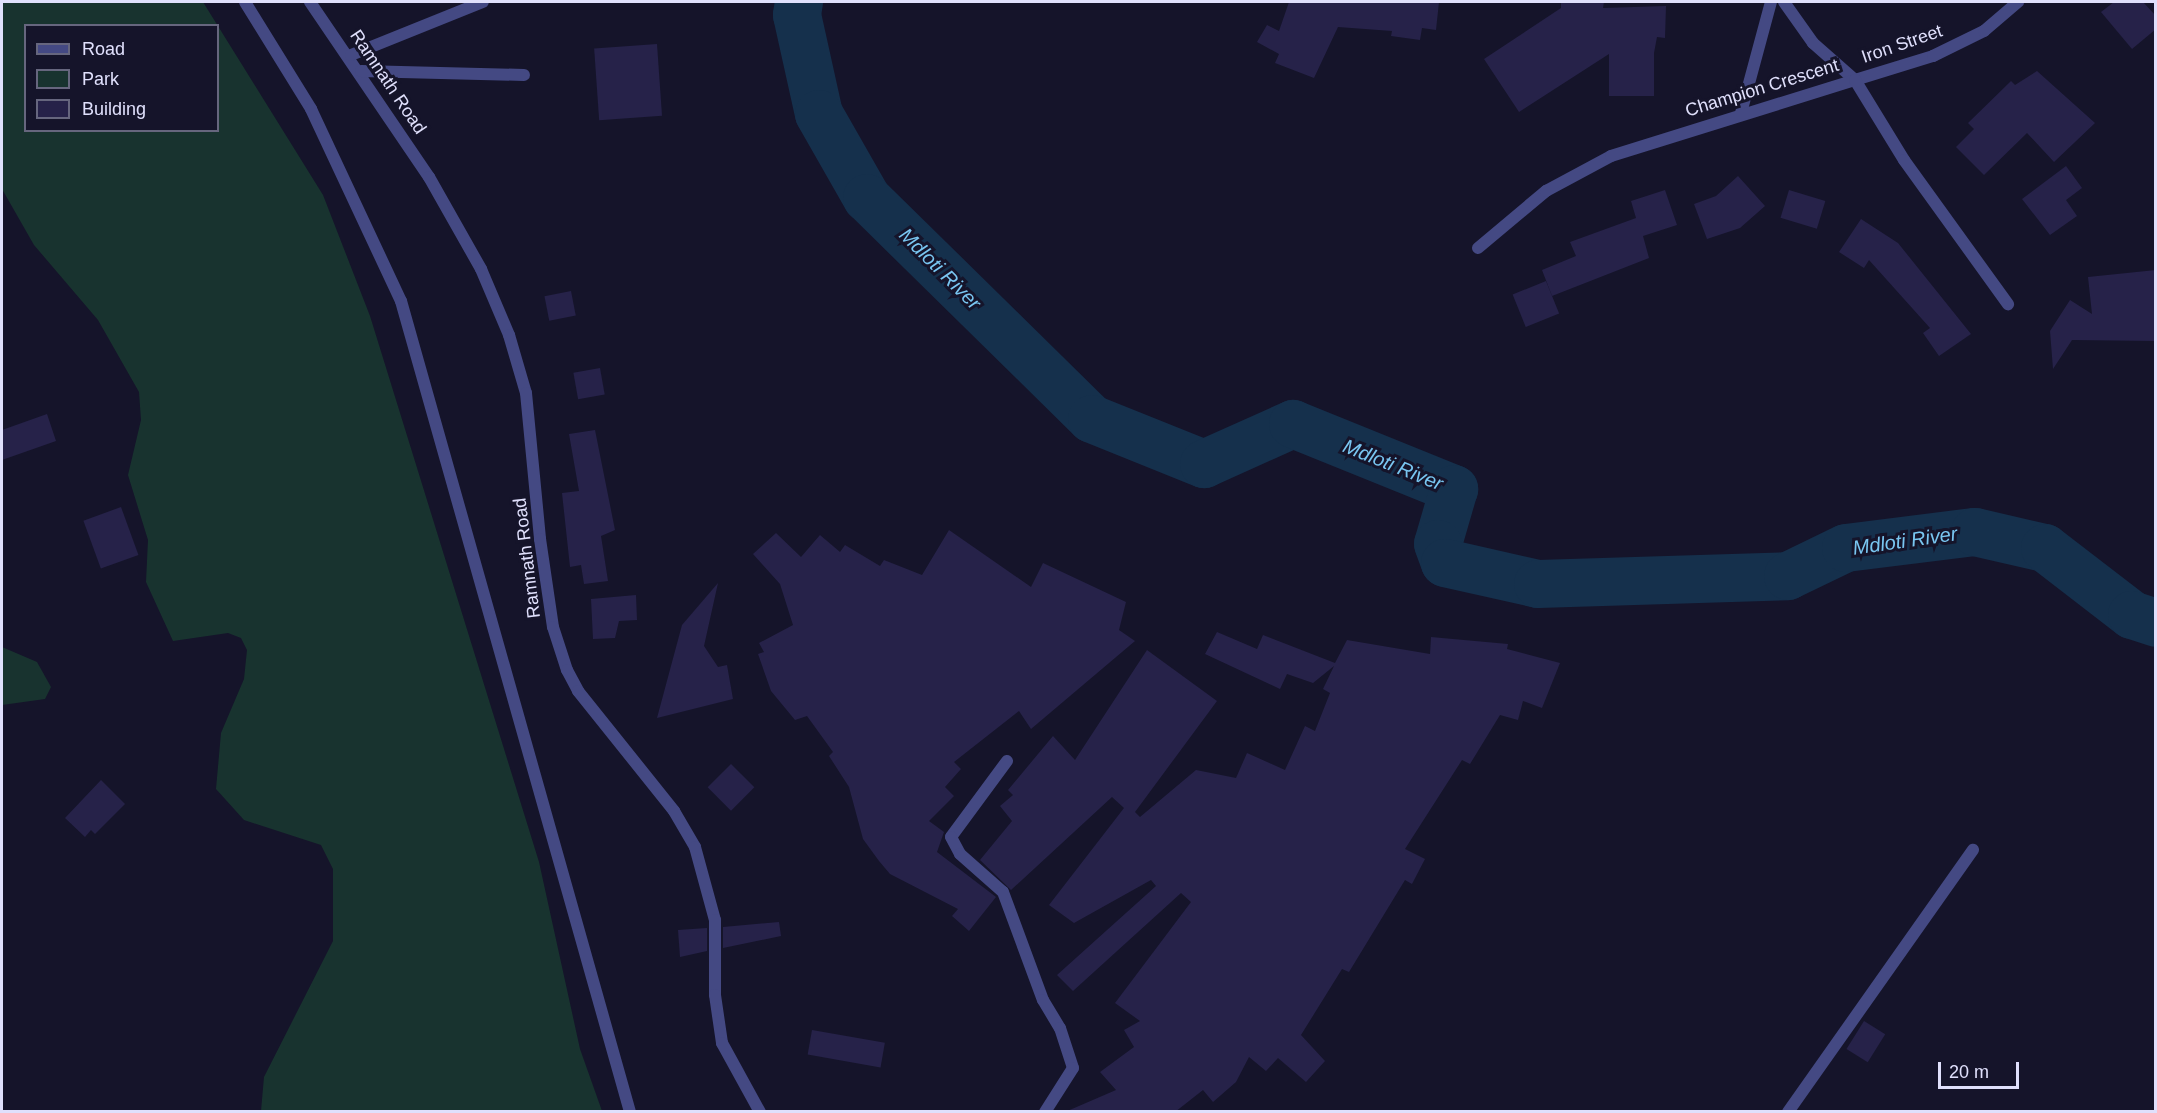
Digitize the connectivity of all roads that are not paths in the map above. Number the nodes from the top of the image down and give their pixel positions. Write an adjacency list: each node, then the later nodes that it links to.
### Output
1 (245, 2): 16 (street)
2 (310, 2): 7 (street, Ramnath Road)
3 (483, 2): 7 (street)
4 (1771, 2): 11 (street)
5 (1784, 2): 10 (street, Iron Street)
6 (2018, 2): 10 (street, Iron Street)
7 (351, 55): 8 (street, Ramnath Road)
8 (361, 71): 9 (street); 17 (street, Ramnath Road)
9 (525, 75)
10 (1855, 80): 11 (street, Champion Crescent); 13 (street, Champion Crescent)
11 (1741, 113): 12 (street, Champion Crescent)
12 (1478, 248)
13 (2008, 304)
14 (1007, 760): 18 (street)
15 (1973, 850): 19 (street)
16 (630, 1112)
17 (760, 1112)
18 (1045, 1112)
19 (1788, 1112)

